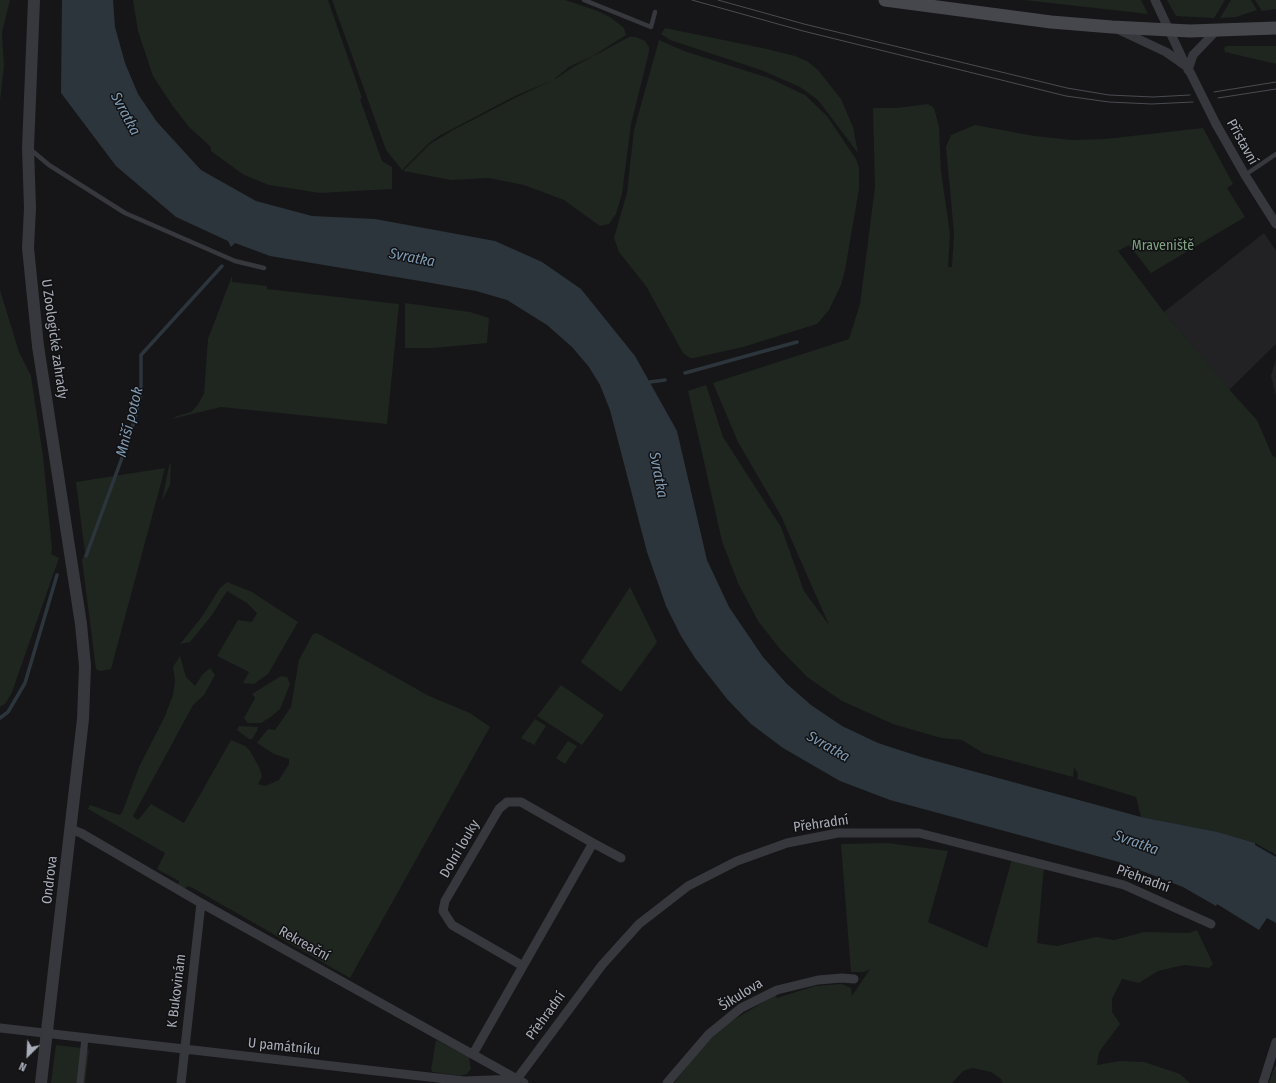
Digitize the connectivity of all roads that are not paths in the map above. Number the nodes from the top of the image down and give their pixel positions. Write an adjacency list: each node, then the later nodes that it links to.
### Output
1 (34, 0): 11 (street, U Zoologické zahrady)
2 (584, 0): 5 (lane)
3 (885, 0): 6 (main road)
4 (1155, 0): 8 (street, Přístavní)
5 (655, 12)
6 (1112, 27): 8 (main road); 10 (street, Přístavní)
7 (1276, 28): 9 (main road)
8 (1168, 30): 9 (main road); 10 (street, Přístavní)
9 (1216, 31): 10 (street)
10 (1188, 70): 13 (street, Přístavní, bridge)
11 (28, 148): 15 (lane); 16 (street, U Zoologické zahrady)
12 (1276, 154): 13 (lane)
13 (1244, 175): 14 (street, Přístavní)
14 (1276, 224)
15 (264, 268)
16 (85, 680): 17 (street, Ondrova)
17 (70, 829): 20 (street, Rekreační); 25 (street, Ondrova)
18 (593, 843): 19 (street, Dolní louky); 22 (street); 22 (street, Dolní louky)
19 (621, 858)
20 (201, 903): 28 (street, K Bukovinám); 29 (street, Rekreační)
21 (1211, 924): 30 (street, Přehradní)
22 (523, 966): 29 (street)
23 (854, 979): 34 (street, Šikulova)
24 (0, 1028): 25 (street, U památníku)
25 (47, 1033): 26 (street, U památníku); 31 (street, Ondrova)
26 (85, 1038): 28 (street, U památníku); 32 (street)
27 (1276, 1042): 35 (street)
28 (185, 1050): 30 (street, U památníku); 33 (street, K Bukovinám)
29 (473, 1054): 30 (street, Rekreační)
30 (521, 1081)
31 (41, 1083)
32 (80, 1083)
33 (181, 1083)
34 (667, 1083)
35 (1263, 1083)

